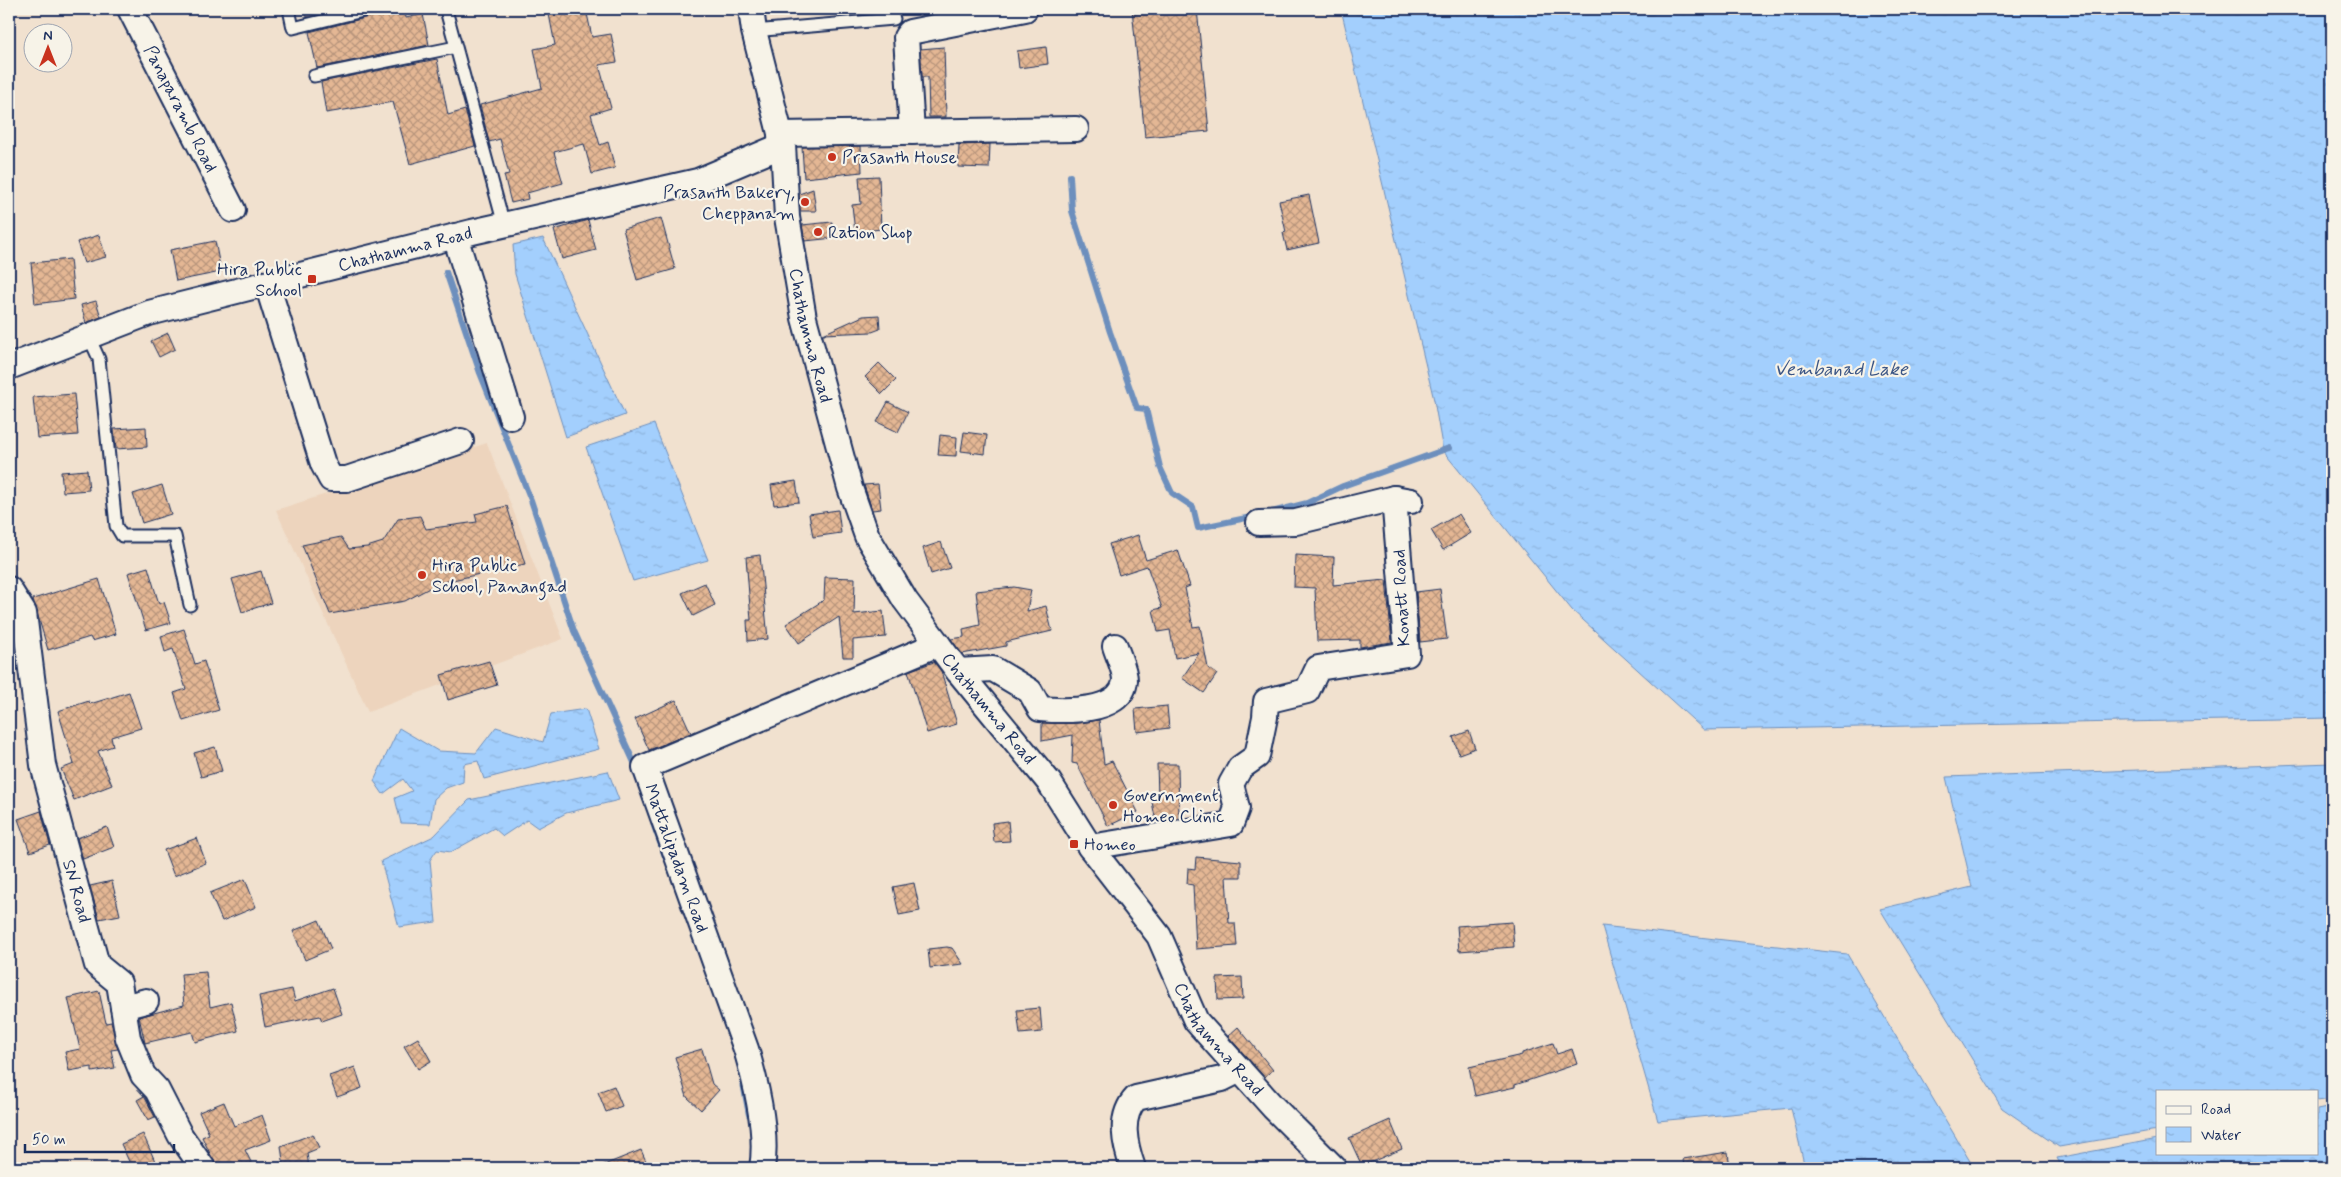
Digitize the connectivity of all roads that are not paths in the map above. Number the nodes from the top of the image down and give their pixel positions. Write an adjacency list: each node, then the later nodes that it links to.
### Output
1 (130, 9): 13 (street, Panaparamb Road)
2 (289, 9): 3 (lane)
3 (371, 9)
4 (444, 9): 8 (lane)
5 (1025, 9): 11 (street)
6 (894, 19): 7 (lane)
7 (753, 20): 12 (street)
8 (456, 47): 9 (lane); 14 (lane)
9 (314, 76)
10 (1076, 129): 11 (street)
11 (912, 132): 12 (street)
12 (782, 139): 14 (street, Chathamma Road); 24 (street, Chathamma Road)
13 (234, 210)
14 (504, 225): 15 (street, Chathamma Road)
15 (455, 236): 16 (street, Chathamma Road); 19 (street)
16 (267, 284): 17 (street, Chathamma Road); 20 (street)
17 (88, 337): 18 (street, Chathamma Road); 23 (lane)
18 (9, 367)
19 (511, 417)
20 (461, 441)
21 (1259, 523): 27 (street, Konatt Road)
22 (9, 589): 29 (street, SN Road)
23 (190, 605)
24 (938, 644): 26 (street, Chathamma Road); 32 (street, Mattalipadam Road)
25 (1115, 646): 26 (street)
26 (958, 671): 27 (street, Chathamma Road)
27 (1090, 846): 30 (street, Chathamma Road)
28 (146, 1001): 29 (street)
29 (123, 1007): 31 (street, SN Road)
30 (1240, 1070): 33 (street); 34 (street, Chathamma Road)
31 (203, 1168)
32 (762, 1168)
33 (1133, 1168)
34 (1334, 1168)

